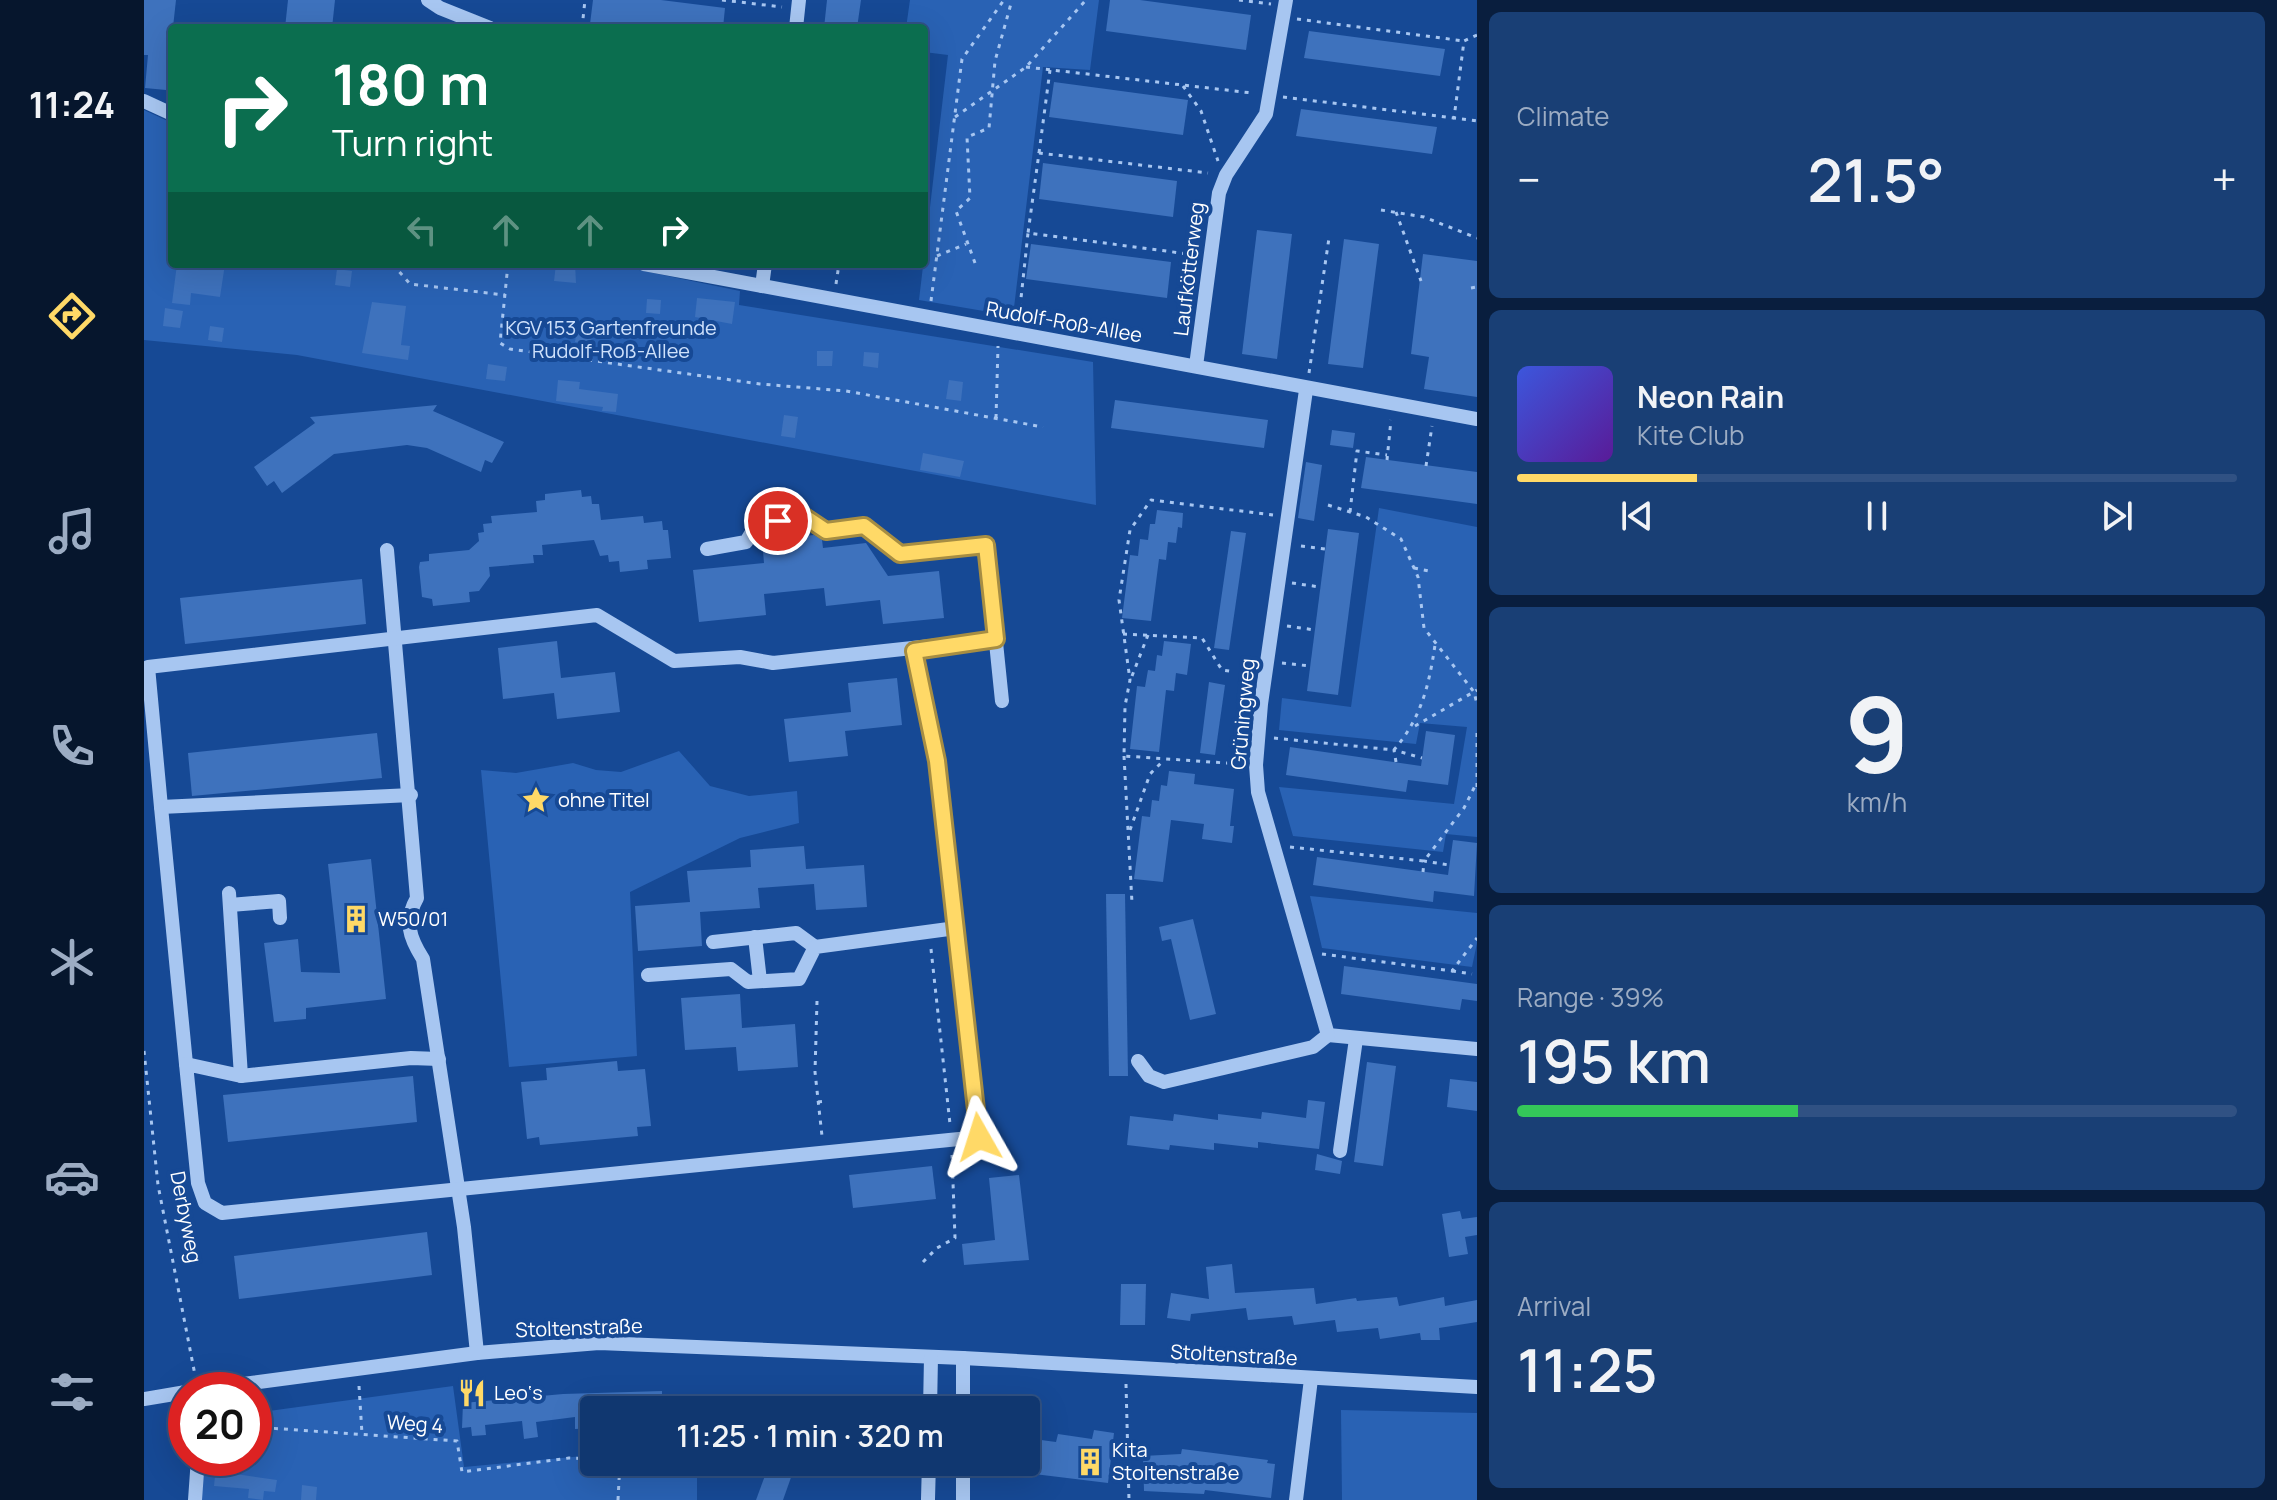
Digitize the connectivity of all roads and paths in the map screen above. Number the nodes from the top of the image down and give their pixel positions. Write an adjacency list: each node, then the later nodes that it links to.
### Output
1 (428, 0): 10 (street)
2 (585, 0): 11 (path)
3 (722, 0): 8 (path)
4 (1004, 0): 22 (path)
5 (1012, 0): 18 (path)
6 (1086, 0): 15 (path)
7 (1239, 0): 9 (path)
8 (798, 4): 12 (street)
9 (1285, 7): 14 (path); 19 (street, Laufkötterweg)
10 (480, 24)
11 (582, 24)
12 (796, 24)
13 (1477, 35): 14 (path)
14 (1464, 41): 23 (path)
15 (1026, 67): 16 (path); 18 (path)
16 (1050, 70): 17 (path); 25 (path)
17 (1182, 85): 19 (path); 26 (path)
18 (991, 91): 22 (path); 32 (path)
19 (1272, 95): 23 (path); 26 (street, Laufkötterweg)
20 (144, 101): 21 (street)
21 (168, 112)
22 (955, 117): 33 (path)
23 (1454, 118): 24 (path)
24 (1477, 121)
25 (1039, 153): 26 (path); 29 (path)
26 (1226, 175): 34 (street, Laufkötterweg)
27 (1381, 210): 28 (path)
28 (1396, 212): 31 (path); 40 (path)
29 (1028, 233): 34 (path); 47 (path)
30 (1329, 238): 49 (path)
31 (1477, 238)
32 (966, 244): 33 (path); 35 (path)
33 (937, 256): 45 (path)
34 (1212, 257): 48 (street, Laufkötterweg)
35 (975, 263)
36 (396, 268): 44 (path)
37 (508, 268): 44 (path)
38 (665, 268): 41 (street, Rudolf-Roß-Allee)
39 (764, 268): 41 (street)
40 (1421, 281)
41 (762, 286): 45 (street, Rudolf-Roß-Allee)
42 (1477, 287): 43 (path)
43 (1471, 288)
44 (505, 295): 52 (path)
45 (929, 318): 46 (street, Rudolf-Roß-Allee)
46 (999, 330): 47 (street, Rudolf-Roß-Allee); 52 (path)
47 (1017, 333): 48 (street, Rudolf-Roß-Allee)
48 (1196, 366): 49 (street, Rudolf-Roß-Allee)
49 (1306, 390): 50 (street, Rudolf-Roß-Allee); 58 (street, Grüningweg)
50 (1393, 405): 51 (street, Rudolf-Roß-Allee); 57 (path)
51 (1434, 412): 53 (street, Rudolf-Roß-Allee); 55 (path)
52 (996, 419): 54 (path)
53 (1477, 419)
54 (1043, 427)
55 (1426, 466)
56 (1328, 505): 57 (path)
57 (1350, 512): 63 (path)
58 (1288, 517): 59 (street, Grüningweg); 69 (path)
59 (1284, 543): 61 (path); 65 (street, Grüningweg)
60 (707, 549): 72 (street)
61 (1325, 549)
62 (387, 550): 71 (street)
63 (1414, 568): 64 (path); 73 (path)
64 (1429, 571)
65 (1279, 582): 66 (path); 67 (street, Grüningweg)
66 (1320, 587)
67 (1273, 625): 68 (path); 75 (street, Grüningweg)
68 (1315, 630)
69 (1123, 634): 70 (path); 78 (path)
70 (1148, 634): 77 (path); 78 (path)
71 (395, 639): 74 (street); 97 (street); 98 (street)
72 (996, 639): 74 (street); 80 (street)
73 (1435, 645): 79 (path); 82 (path)
74 (914, 651): 110 (street)
75 (1267, 661): 76 (path); 84 (street, Grüningweg)
76 (1310, 666)
77 (1235, 672)
78 (1130, 680): 89 (path)
79 (1476, 691): 81 (path); 82 (path)
80 (1002, 701)
81 (1477, 704)
82 (1414, 727): 88 (path)
83 (1477, 733): 94 (path)
84 (1259, 736): 85 (path); 95 (street, Grüningweg)
85 (1314, 742): 86 (path); 87 (path)
86 (1355, 746): 88 (path); 90 (path)
87 (1313, 750)
88 (1394, 750): 91 (path); 93 (path)
89 (1124, 756): 92 (path); 99 (path)
90 (1354, 756)
91 (1422, 758)
92 (1164, 761): 95 (path); 99 (path)
93 (1396, 762)
94 (1476, 762): 96 (path)
95 (1256, 765): 100 (street, Grüningweg)
96 (1476, 786): 104 (path)
97 (411, 795): 98 (street); 126 (street)
98 (161, 807): 128 (street)
99 (1129, 833): 108 (path)
100 (1274, 846): 101 (path); 116 (street, Grüningweg)
101 (1342, 853): 102 (path); 103 (path)
102 (1383, 857): 104 (path); 106 (path)
103 (1341, 860)
104 (1424, 861): 105 (path); 107 (path)
105 (1449, 865)
106 (1382, 866)
107 (1423, 872)
108 (1132, 903)
109 (280, 918): 129 (street)
110 (956, 928): 111 (street); 132 (street)
111 (930, 933): 115 (street); 132 (path)
112 (755, 937): 114 (street); 115 (street); 120 (street)
113 (1477, 938): 117 (path)
114 (713, 942)
115 (815, 947): 120 (street)
116 (1304, 952): 117 (path); 122 (street, Grüningweg)
117 (1452, 971): 118 (path)
118 (1472, 974)
119 (648, 975): 120 (street)
120 (760, 981)
121 (817, 1001): 131 (path)
122 (1328, 1035): 123 (street); 127 (street)
123 (1356, 1039): 124 (street); 133 (street)
124 (1477, 1049)
125 (144, 1051): 142 (path, Derbyweg)
126 (439, 1059): 129 (street); 135 (street)
127 (1138, 1061)
128 (186, 1064): 129 (street); 135 (street)
129 (241, 1076)
130 (827, 1101): 131 (path)
131 (818, 1102): 134 (path)
132 (952, 1140): 134 (street); 136 (path)
133 (1340, 1151)
134 (824, 1152): 135 (street)
135 (456, 1188): 137 (street)
136 (923, 1262)
137 (477, 1353): 138 (street, Stoltenstraße); 141 (street, Stoltenstraße)
138 (931, 1357): 139 (street, Stoltenstraße); 146 (street)
139 (963, 1358): 140 (street, Stoltenstraße); 147 (street)
140 (1126, 1368): 144 (street, Stoltenstraße); 159 (path)
141 (359, 1369): 143 (street, Stoltenstraße); 149 (path)
142 (196, 1372)
143 (272, 1378)
144 (1311, 1379): 145 (street, Stoltenstraße); 160 (street, Stoltenstraße)
145 (1477, 1387)
146 (930, 1396)
147 (963, 1396)
148 (272, 1428): 149 (path, Weg 4)
149 (362, 1434): 150 (path, Weg 4)
150 (580, 1458)
151 (197, 1476): 156 (street)
152 (619, 1476): 157 (path)
153 (929, 1476): 155 (street)
154 (963, 1476): 158 (street)
155 (928, 1499)
156 (195, 1500)
157 (618, 1500)
158 (963, 1500)
159 (1129, 1500)
160 (1296, 1500)

